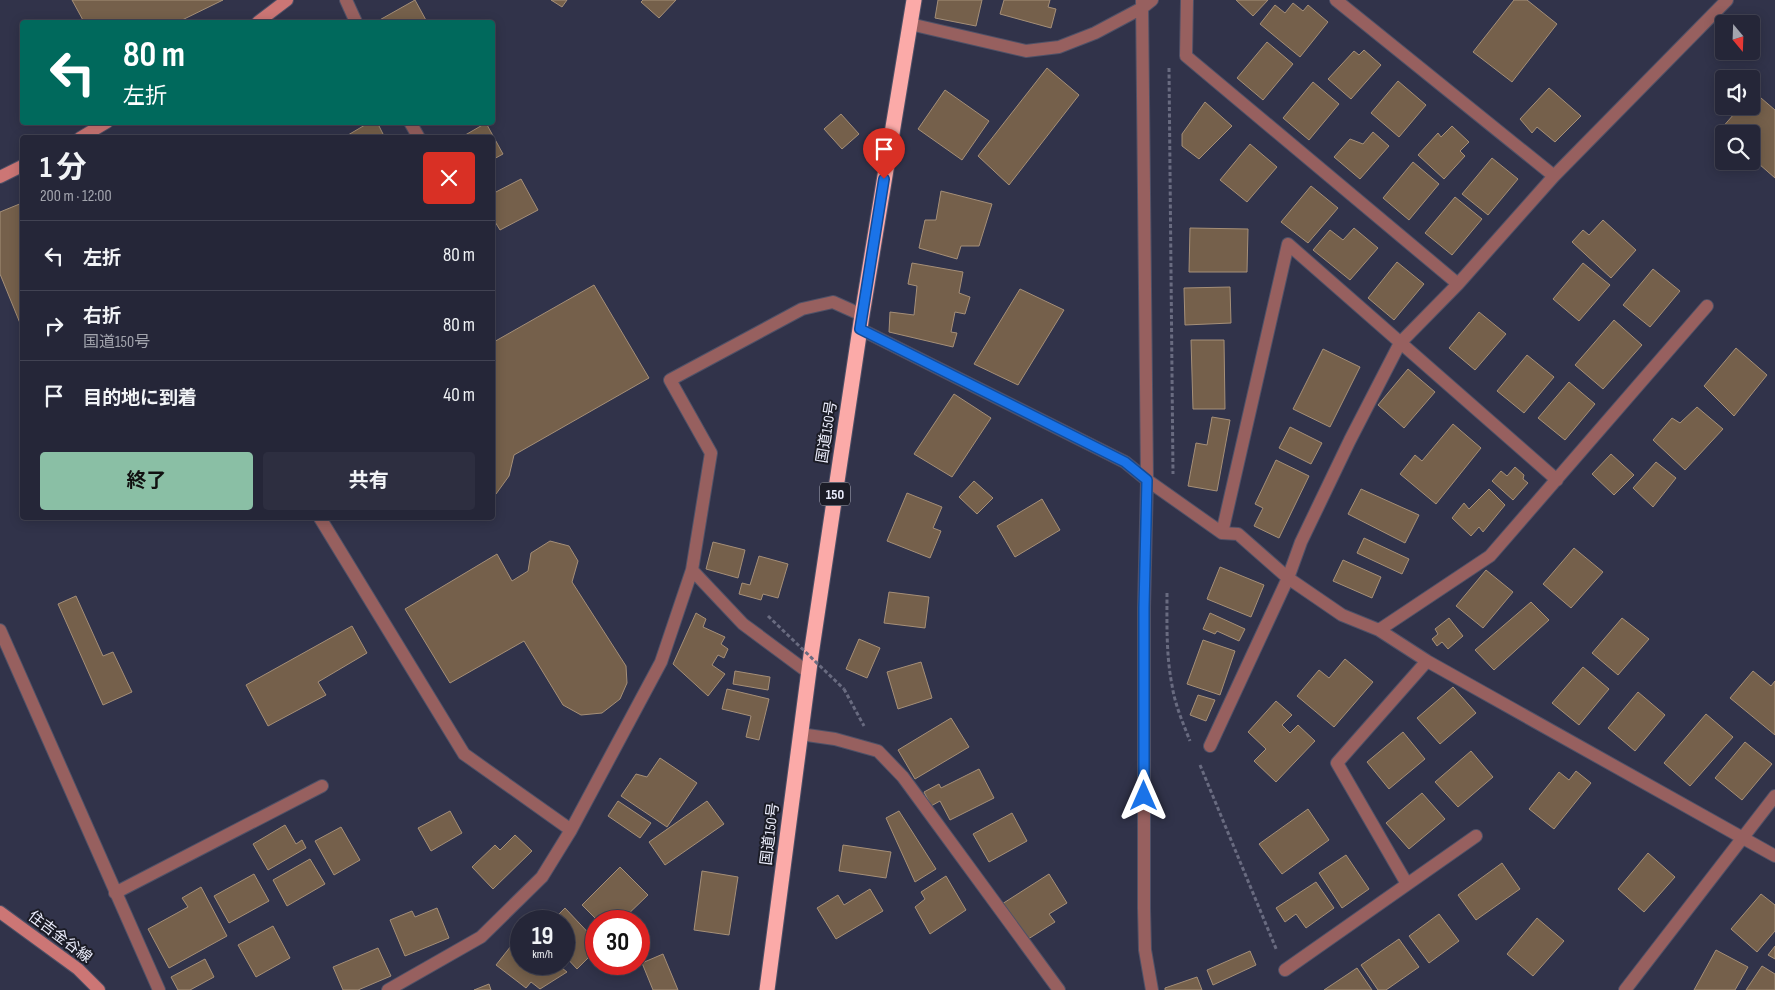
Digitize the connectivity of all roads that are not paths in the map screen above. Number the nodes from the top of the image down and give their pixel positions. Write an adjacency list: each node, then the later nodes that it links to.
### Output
1 (287, 0): 8 (main road)
2 (346, 0): 9 (street)
3 (914, 0): 10 (highway, 国道150号 / 150)
4 (1187, 0): 16 (street)
5 (1336, 0): 14 (street)
6 (1727, 0): 14 (street)
7 (1145, 3): 10 (street); 20 (street)
8 (261, 20)
9 (355, 20)
10 (910, 24): 18 (highway, 国道150号 / 150)
11 (102, 125): 12 (main road)
12 (85, 135)
13 (20, 167): 15 (main road)
14 (1554, 176): 16 (street)
15 (0, 177)
16 (1458, 284): 19 (street)
17 (1707, 306): 21 (street)
18 (861, 322): 20 (street); 24 (street); 29 (highway, 国道150号 / 150)
19 (1400, 343): 21 (street); 23 (street); 25 (street)
20 (1147, 480): 23 (street); 47 (street)
21 (1557, 480): 27 (street)
22 (321, 520): 34 (street)
23 (1222, 533): 25 (street)
24 (692, 570): 29 (street); 34 (street)
25 (1288, 578): 27 (street); 31 (street)
26 (0, 630): 39 (street)
27 (1379, 630): 28 (street)
28 (1427, 661): 36 (street); 38 (street)
29 (809, 673): 30 (highway, 国道150号 / 150)
30 (800, 734): 45 (highway, 国道150号 / 150); 46 (street)
31 (1210, 746)
32 (322, 786): 39 (street)
33 (1775, 796): 36 (street)
34 (571, 830): 44 (street)
35 (1476, 836): 38 (street)
36 (1742, 838): 37 (street); 48 (street)
37 (1775, 856)
38 (1408, 884): 41 (street)
39 (115, 893): 43 (street)
40 (0, 912): 42 (main road, 住吉金谷線)
41 (1285, 970)
42 (99, 990)
43 (159, 990)
44 (388, 990)
45 (767, 990)
46 (1059, 990)
47 (1152, 990)
48 (1625, 990)

